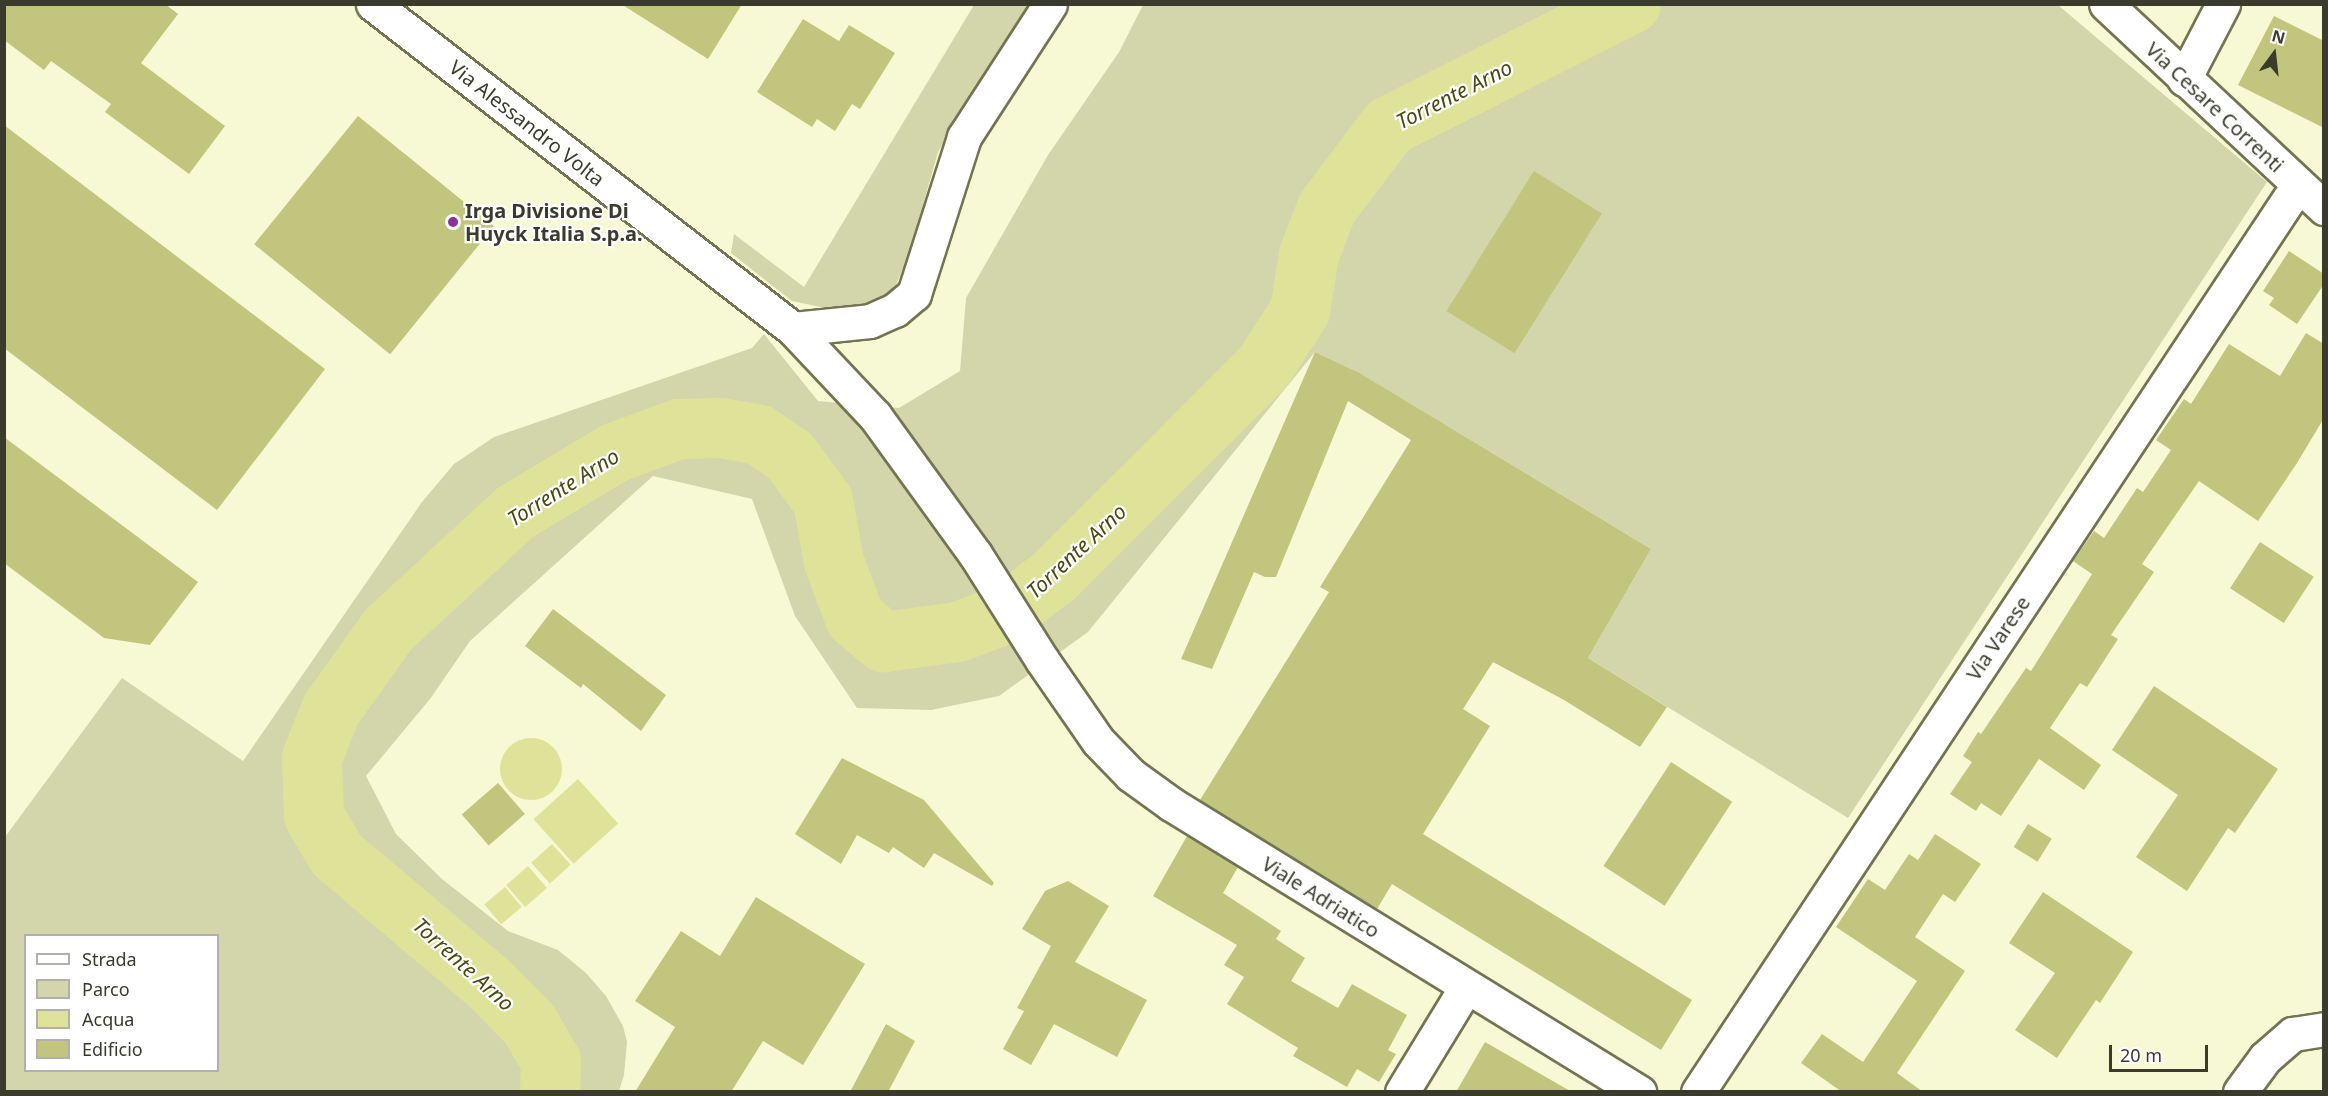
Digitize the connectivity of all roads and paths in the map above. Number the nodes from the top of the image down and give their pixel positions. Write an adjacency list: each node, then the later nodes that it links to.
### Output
1 (373, 4): 8 (street, Via Alessandro Volta)
2 (1050, 4): 8 (street)
3 (2106, 4): 5 (street, Via Cesare Correnti)
4 (2223, 4): 5 (street)
5 (2184, 79): 6 (street, Via Cesare Correnti)
6 (2298, 185): 7 (street, Via Cesare Correnti); 14 (street, Via Varese)
7 (2324, 208)
8 (794, 329): 9 (street, Via Alessandro Volta)
9 (975, 554): 10 (street, Viale Adriatico)
10 (1466, 987): 12 (street); 13 (street, Viale Adriatico)
11 (2324, 1029): 15 (street)
12 (1402, 1092)
13 (1639, 1092)
14 (1698, 1092)
15 (2240, 1092)

